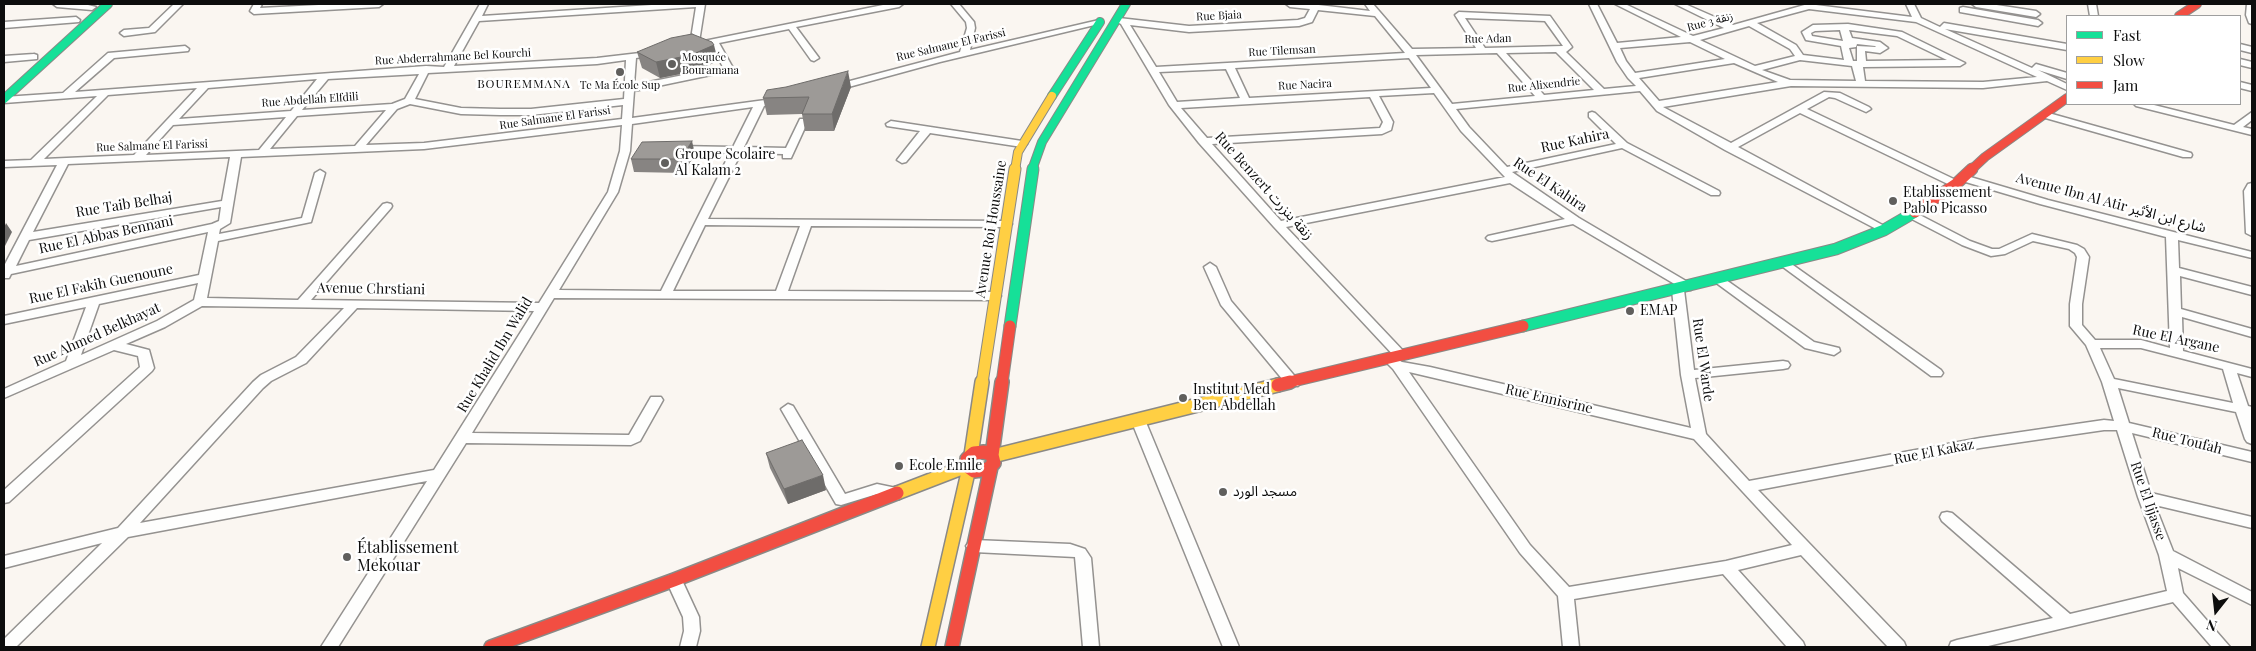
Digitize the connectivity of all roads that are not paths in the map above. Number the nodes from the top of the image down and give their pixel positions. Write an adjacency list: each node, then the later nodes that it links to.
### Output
1 (57, 4): 23 (street)
2 (108, 4): 99 (main road)
3 (180, 4): 47 (street)
4 (258, 4): 5 (street)
5 (379, 4)
6 (484, 4): 33 (street)
7 (701, 4): 33 (street); 50 (street)
8 (899, 4): 43 (street)
9 (955, 4): 63 (street)
10 (1126, 4): 36 (main road)
11 (1290, 4): 25 (street)
12 (1369, 4): 29 (street, Rue El Kahira)
13 (1594, 4): 53 (street)
14 (1618, 4): 49 (street)
15 (1679, 4): 27 (street)
16 (1704, 4): 27 (street)
17 (1861, 4): 30 (street)
18 (1910, 4): 35 (street)
19 (1976, 4): 31 (street)
20 (2035, 4): 31 (street)
21 (2197, 4): 32 (main road)
22 (2251, 4): 37 (street)
23 (93, 5): 34 (main road)
24 (1809, 5): 30 (street); 39 (street, Rue 3 زنقة)
25 (1315, 7): 29 (street); 36 (street, Rue Bjaia)
26 (1963, 7): 40 (street); 46 (street)
27 (1692, 9): 44 (street)
28 (1107, 10): 38 (main road, Avenue Roi Houssaine)
29 (1378, 14): 62 (street, Rue El Kahira)
30 (1866, 14): 35 (street)
31 (2036, 14): 40 (street)
32 (2180, 15)
33 (475, 19): 75 (street)
34 (76, 20): 42 (street); 66 (main road)
35 (1918, 20): 41 (street)
36 (1119, 21): 78 (street, Rue Benzert زنقة بنزرت); 201 (main road)
37 (2252, 21)
38 (1099, 22): 63 (street, Rue Salmane El Farissi); 123 (main road, Avenue Roi Houssaine)
39 (1750, 23): 44 (street, Rue 3 زنقة); 54 (street)
40 (2038, 23): 52 (street)
41 (1929, 24): 46 (street); 69 (street)
42 (4, 25)
43 (791, 26): 50 (street); 68 (street)
44 (1732, 28): 49 (street, Rue 3 زنقة)
45 (1845, 28): 48 (street); 51 (street); 64 (street)
46 (1964, 29): 52 (street)
47 (124, 33)
48 (1809, 38): 51 (street); 54 (street)
49 (1693, 39): 53 (street, Rue 3 زنقة); 71 (street)
50 (713, 41): 95 (street)
51 (1848, 41): 57 (street); 57 (street); 72 (street)
52 (2041, 42): 55 (street)
53 (1613, 46): 80 (street)
54 (1792, 46): 65 (street)
55 (2066, 47)
56 (1563, 48): 60 (street); 61 (street, Rue Adan); 91 (street)
57 (1860, 48): 72 (street)
58 (185, 49): 94 (street)
59 (667, 50): 67 (street, Rue Abderrahmane Bel Kourchi)
60 (1482, 50): 61 (street, Rue Adan); 62 (street, Rue Adan)
61 (1500, 50): 96 (street)
62 (1410, 53): 74 (street, Rue Tilemsan); 90 (street, Rue El Kahira)
63 (964, 54): 89 (street, Rue Salmane El Farissi)
64 (1946, 55): 73 (street); 73 (street)
65 (1800, 57): 72 (street); 77 (street)
66 (34, 58): 70 (street); 84 (main road)
67 (631, 58): 75 (street, Rue Abderrahmane Bel Kourchi); 95 (street, Rue Khalid Ibn Walid)
68 (814, 58)
69 (2002, 58): 81 (street); 82 (street)
70 (4, 59)
71 (1736, 60): 77 (street); 80 (street)
72 (1855, 63): 73 (street); 85 (street)
73 (1938, 63)
74 (1229, 65): 78 (street, Rue Tilemsan); 101 (street)
75 (448, 68): 76 (street, Rue Abderrahmane Bel Kourchi)
76 (426, 69): 79 (street, Rue Abderrahmane Bel Kourchi); 100 (street)
77 (1754, 69): 83 (street)
78 (1152, 70): 103 (street, Rue Benzert زنقة بنزرت)
79 (325, 76): 86 (street, Rue Abderrahmane Bel Kourchi); 111 (street)
80 (1631, 76): 88 (street)
81 (2066, 76)
82 (2047, 79): 85 (street); 87 (street)
83 (1791, 83): 85 (street); 104 (street)
84 (4, 84)
85 (1861, 84)
86 (205, 85): 92 (street, Rue Abderrahmane Bel Kourchi); 116 (street)
87 (2066, 87)
88 (1641, 88): 91 (street, Rue Alixendrie); 104 (street)
89 (825, 90)
90 (1437, 90): 93 (street, Rue Nacira); 107 (street, Rue El Kahira)
91 (1602, 92): 96 (street, Rue Alixendrie)
92 (105, 93): 94 (street, Rue Abderrahmane Bel Kourchi); 135 (street)
93 (1374, 94): 101 (street, Rue Nacira); 122 (street)
94 (66, 95): 99 (street, Rue Abderrahmane Bel Kourchi)
95 (628, 96): 100 (street); 115 (street, Rue Khalid Ibn Walid)
96 (1542, 98): 107 (street, Rue Alixendrie)
97 (789, 99): 102 (street, Rue Salmane El Farissi)
98 (2066, 99): 113 (main road)
99 (4, 100)
100 (410, 100): 106 (street)
101 (1246, 101): 103 (street, Rue Nacira)
102 (760, 104): 115 (street, Rue Salmane El Farissi); 128 (street)
103 (1174, 105): 122 (street, Rue Benzert زنقة بنزرت)
104 (1655, 105): 126 (street)
105 (2148, 105): 108 (street)
106 (394, 107): 111 (street, Rue Abdellah Elfdili); 127 (street)
107 (1450, 107): 137 (street, Rue El Kahira)
108 (2166, 107): 119 (street)
109 (1799, 109): 110 (street); 126 (street); 140 (street, Avenue Ibn Al Atir شارع ابن الأثير)
110 (1866, 109)
111 (293, 114): 116 (street, Rue Abdellah Elfdili); 129 (street)
112 (1592, 115): 124 (street)
113 (2046, 115): 131 (street); 140 (main road)
114 (2252, 115): 119 (street)
115 (627, 121): 127 (street, Rue Salmane El Farissi); 166 (street, Rue Khalid Ibn Walid)
116 (172, 122): 132 (street)
117 (803, 122): 128 (street)
118 (891, 124): 120 (street)
119 (2236, 128): 121 (street)
120 (927, 130): 123 (street); 133 (street)
121 (2252, 132)
122 (1203, 141): 150 (street, Rue Benzert زنقة بنزرت)
123 (1022, 144): 149 (main road, Avenue Roi Houssaine)
124 (1623, 145): 137 (street, Rue Kahira); 142 (street)
125 (668, 148): 128 (street)
126 (1729, 148): 151 (street)
127 (357, 150): 129 (street, Rue Salmane El Farissi)
128 (739, 150): 147 (street)
129 (262, 153): 130 (street, Rue Salmane El Farissi)
130 (236, 154): 132 (street, Rue Salmane El Farissi); 143 (street)
131 (2187, 155)
132 (136, 159): 134 (street, Rue Salmane El Farissi)
133 (902, 160)
134 (64, 162): 135 (street, Rue Salmane El Farissi); 155 (street)
135 (34, 163): 136 (street, Rue Salmane El Farissi)
136 (4, 164)
137 (1503, 171): 139 (street, Rue El Kahira)
138 (320, 173): 152 (street, Rue El Abbas Bennani)
139 (1512, 179): 146 (street, Rue El Kahira); 150 (street)
140 (1960, 181): 145 (main road); 154 (street, Avenue Ibn Al Atir شارع ابن الأثير)
141 (2252, 186): 153 (street)
142 (1715, 193)
143 (228, 203): 152 (street); 155 (street, Rue Taib Belhaj)
144 (387, 206): 172 (street)
145 (1910, 214): 151 (main road); 178 (street, Rue El Ijjasse)
146 (1575, 220): 156 (street); 164 (street, Rue El Kahira)
147 (700, 222): 148 (street); 167 (street)
148 (806, 222): 149 (street); 168 (street)
149 (1006, 224): 169 (main road, Avenue Roi Houssaine)
150 (1278, 225): 182 (street, Rue Benzert زنقة بنزرت)
151 (1884, 230): 158 (main road)
152 (214, 233): 161 (street, Rue El Abbas Bennani); 162 (street)
153 (2252, 233)
154 (2172, 235): 157 (street, Avenue Ibn Al Atir شارع ابن الأثير); 160 (street)
155 (25, 237): 161 (street)
156 (1492, 238)
157 (2252, 255)
158 (1783, 262): 163 (main road); 187 (street)
159 (1210, 267): 190 (street)
160 (2172, 270): 165 (street); 175 (street)
161 (5, 274)
162 (204, 278): 170 (street, Rue El Fakih Guenoune); 171 (street)
163 (1719, 279): 164 (main road); 180 (street)
164 (1683, 288): 182 (main road); 188 (street, Rue El Warde)
165 (2252, 291)
166 (550, 294): 167 (street); 174 (street, Rue Khalid Ibn Walid)
167 (665, 294): 168 (street)
168 (781, 295): 169 (street)
169 (995, 296): 202 (main road, Avenue Roi Houssaine)
170 (94, 300): 176 (street, Rue El Fakih Guenoune); 183 (street)
171 (200, 302): 172 (street, Avenue Chrstiani); 179 (street, Rue Ahmed Belkhayat)
172 (302, 303): 173 (street, Avenue Chrstiani)
173 (354, 304): 174 (street, Avenue Chrstiani); 210 (street)
174 (542, 307): 198 (street, Rue Khalid Ibn Walid)
175 (2174, 311): 177 (street); 181 (street)
176 (4, 320)
177 (2252, 333)
178 (2092, 344): 181 (street, Rue El Argane); 189 (street, Rue El Ijjasse)
179 (112, 345): 183 (street, Rue Ahmed Belkhayat); 207 (street)
180 (1834, 351)
181 (2176, 352): 185 (street, Rue El Argane)
182 (1396, 361): 190 (main road); 197 (street, Rue Ennisrine); 217 (street, Rue Benzert زنقة بنزرت)
183 (72, 363): 191 (street, Rue Ahmed Belkhayat)
184 (1783, 364): 188 (street)
185 (2228, 366): 186 (street, Rue El Argane); 194 (street)
186 (2252, 372)
187 (1936, 373)
188 (1688, 375): 197 (street, Rue El Warde)
189 (2109, 382): 194 (street); 196 (street, Rue El Ijjasse)
190 (1293, 383): 195 (main road)
191 (4, 394)
192 (656, 400): 198 (street)
193 (788, 409): 205 (street)
194 (2248, 410): 199 (street)
195 (1138, 420): 201 (main road); 228 (street)
196 (2123, 426): 200 (street, Rue Toufah); 204 (street, Rue El Kakaz); 206 (street, Rue El Ijjasse)
197 (1699, 435): 204 (street)
198 (462, 438): 203 (street, Rue Khalid Ibn Walid)
199 (2252, 439)
200 (2252, 457)
201 (992, 460): 202 (main road); 202 (main road); 211 (main road)
202 (969, 463): 205 (main road); 225 (main road, Avenue Roi Houssaine)
203 (440, 474): 210 (street); 222 (street, Rue Khalid Ibn Walid)
204 (1747, 486): 212 (street)
205 (896, 493): 216 (main road)
206 (2145, 497): 209 (street); 213 (street, Rue El Ijjasse)
207 (4, 498)
208 (1947, 517): 220 (street)
209 (2252, 522)
210 (123, 532): 214 (street); 221 (street)
211 (974, 546): 226 (main road); 227 (street)
212 (1805, 548): 215 (street); 231 (street)
213 (2167, 555): 218 (street, Rue El Ijjasse); 219 (street)
214 (4, 562)
215 (1726, 567): 217 (street); 230 (street)
216 (674, 580): 223 (main road); 224 (street)
217 (1566, 594): 229 (street)
218 (2176, 595): 220 (street); 233 (street, Rue El Ijjasse)
219 (2252, 599)
220 (2068, 621): 232 (street)
221 (6, 647)
222 (329, 647)
223 (490, 647)
224 (688, 647)
225 (928, 647)
226 (952, 647)
227 (1091, 647)
228 (1231, 647)
229 (1571, 647)
230 (1797, 647)
231 (1898, 647)
232 (1957, 647)
233 (2222, 647)

